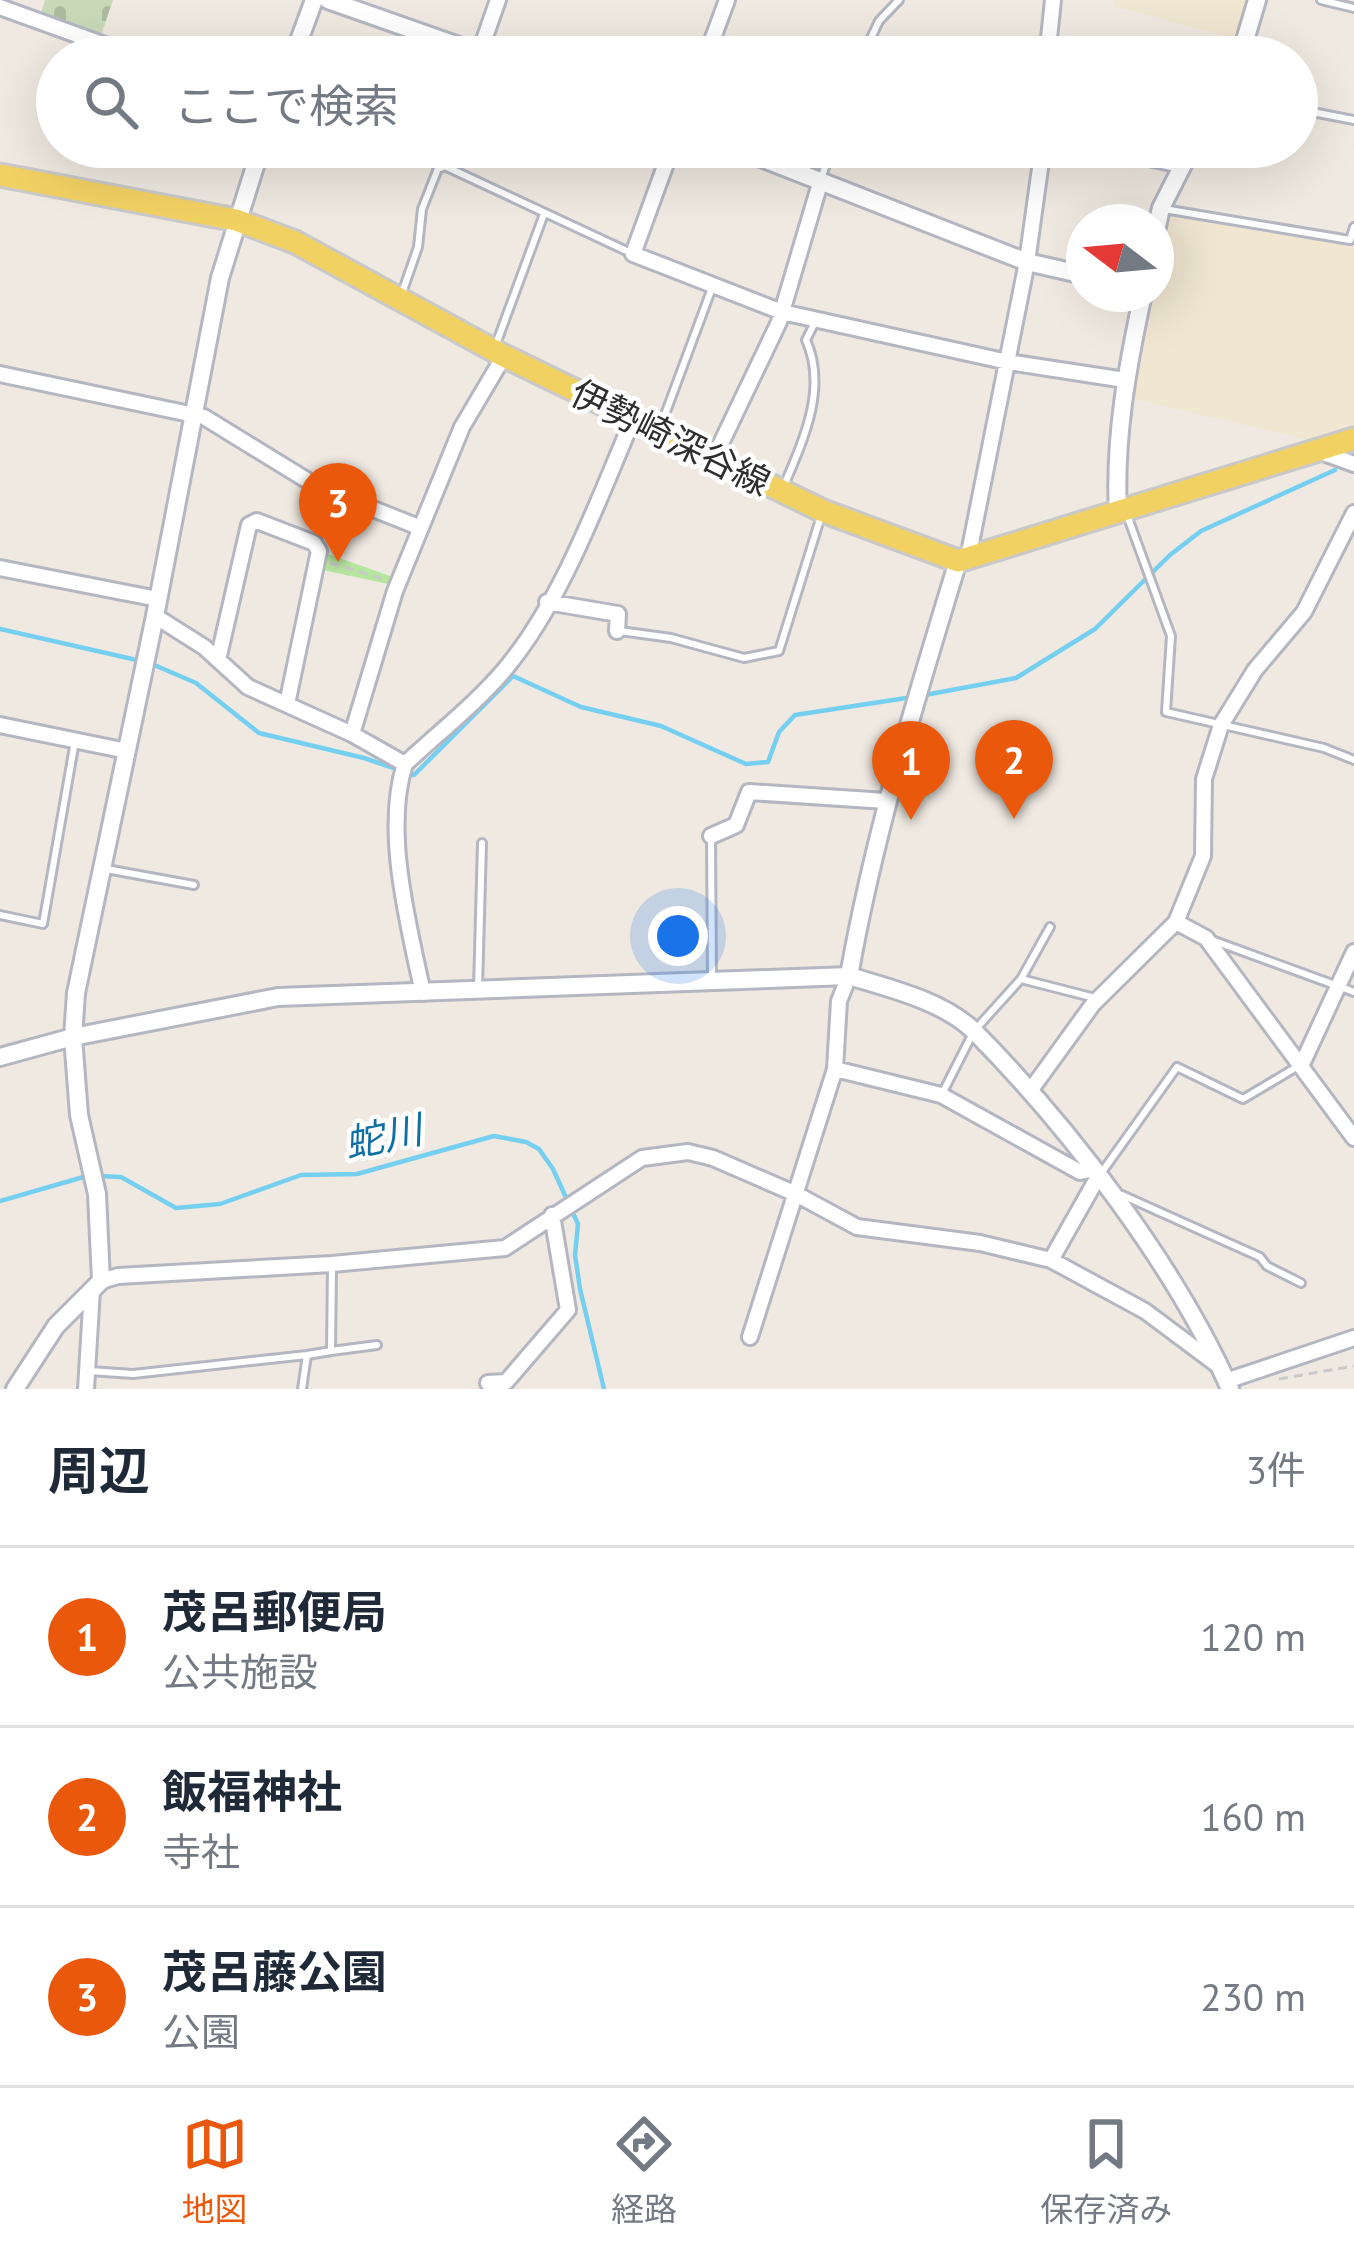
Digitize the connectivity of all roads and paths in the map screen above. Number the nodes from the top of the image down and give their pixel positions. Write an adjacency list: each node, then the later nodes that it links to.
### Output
1 (314, 0): 12 (street)
2 (328, 0): 13 (street)
3 (498, 0): 14 (street)
4 (727, 0): 15 (street)
5 (898, 0): 16 (lane)
6 (1053, 0): 17 (street)
7 (1257, 0): 18 (street)
8 (1321, 0): 10 (lane)
9 (0, 7): 11 (street)
10 (1354, 8)
11 (80, 36)
12 (300, 36)
13 (427, 36)
14 (488, 36)
15 (714, 36)
16 (872, 36)
17 (1049, 36)
18 (1246, 36)
19 (1318, 113): 20 (lane)
20 (1354, 120)
21 (254, 168): 35 (street)
22 (438, 168): 41 (lane)
23 (448, 168): 34 (lane)
24 (665, 168): 37 (street)
25 (789, 168): 31 (street)
26 (825, 168): 31 (lane)
27 (1039, 168): 38 (street)
28 (1174, 168): 29 (lane)
29 (1179, 169): 32 (street)
30 (0, 175): 35 (main road, 伊勢崎深谷線)
31 (821, 180): 38 (street); 42 (street)
32 (1163, 204)
33 (1174, 210): 36 (lane)
34 (544, 214): 37 (lane); 45 (lane)
35 (236, 220): 41 (main road, 伊勢崎深谷線); 49 (street)
36 (1354, 226)
37 (633, 254): 40 (street)
38 (1028, 262): 39 (street); 46 (street)
39 (1066, 271)
40 (712, 286): 42 (street); 51 (lane)
41 (399, 299): 45 (main road, 伊勢崎深谷線)
42 (782, 312): 44 (street); 54 (street)
43 (1139, 312): 48 (street)
44 (815, 320): 46 (street); 56 (lane)
45 (498, 353): 50 (main road, 伊勢崎深谷線); 60 (street)
46 (1008, 362): 48 (street); 62 (street)
47 (0, 374): 49 (street)
48 (1125, 380): 58 (street)
49 (193, 415): 60 (street); 66 (street)
50 (633, 419): 51 (main road, 伊勢崎深谷線); 65 (street)
51 (659, 431): 54 (main road, 伊勢崎深谷線)
52 (1354, 439): 53 (main road)
53 (1317, 450): 55 (street); 58 (main road)
54 (714, 458): 56 (main road, 伊勢崎深谷線)
55 (1354, 464)
56 (782, 491): 57 (main road, 伊勢崎深谷線)
57 (823, 511): 62 (main road, 伊勢崎深谷線); 67 (lane)
58 (1122, 513): 62 (main road); 71 (lane)
59 (1354, 513): 71 (street)
60 (421, 528): 64 (street)
61 (317, 559): 64 (path); 68 (street); 69 (street)
62 (963, 560): 77 (street)
63 (0, 568): 66 (street)
64 (398, 584): 72 (street)
65 (547, 602): 67 (street); 76 (street)
66 (157, 607): 68 (street); 74 (street)
67 (616, 631)
68 (218, 660): 69 (street)
69 (287, 704): 72 (street)
70 (0, 725): 73 (street)
71 (1222, 725): 75 (lane); 83 (street)
72 (352, 734): 76 (street)
73 (75, 741): 74 (street); 82 (lane)
74 (127, 751): 80 (street)
75 (1354, 760)
76 (405, 764): 93 (street)
77 (886, 801): 78 (street); 87 (street)
78 (711, 836): 89 (lane)
79 (482, 843): 91 (lane)
80 (102, 868): 81 (lane); 96 (street)
81 (194, 885)
82 (0, 915)
83 (1176, 922): 85 (street); 94 (street)
84 (1050, 926): 88 (lane)
85 (1206, 938): 90 (lane); 98 (street)
86 (1354, 952): 90 (street)
87 (849, 976): 89 (street); 95 (street); 99 (street)
88 (1021, 979): 94 (lane); 95 (lane)
89 (712, 983): 91 (street)
90 (1338, 986): 92 (lane); 98 (street)
91 (478, 992): 93 (street)
92 (1354, 992)
93 (423, 993): 96 (street)
94 (1098, 999): 100 (street)
95 (974, 1031): 100 (street); 101 (lane)
96 (73, 1037): 97 (street); 109 (street)
97 (0, 1057)
98 (1302, 1064): 102 (street); 103 (lane)
99 (835, 1069): 101 (street); 104 (street)
100 (1030, 1091): 103 (street)
101 (941, 1095): 103 (street)
102 (1354, 1138)
103 (1100, 1177): 106 (street); 108 (lane); 117 (street)
104 (796, 1194): 105 (street); 106 (street); 110 (street)
105 (553, 1215): 107 (street); 119 (street)
106 (1052, 1260): 117 (street)
107 (332, 1264): 109 (street); 113 (lane)
108 (1301, 1283)
109 (97, 1286): 116 (street); 120 (street)
110 (750, 1337)
111 (1354, 1338): 117 (street)
112 (377, 1345): 113 (lane)
113 (331, 1351): 114 (lane)
114 (307, 1354): 116 (lane); 122 (lane)
115 (1354, 1366): 118 (path)
116 (87, 1371): 121 (street)
117 (1226, 1380)
118 (1274, 1380)
119 (488, 1383)
120 (15, 1389)
121 (86, 1389)
122 (302, 1389)

